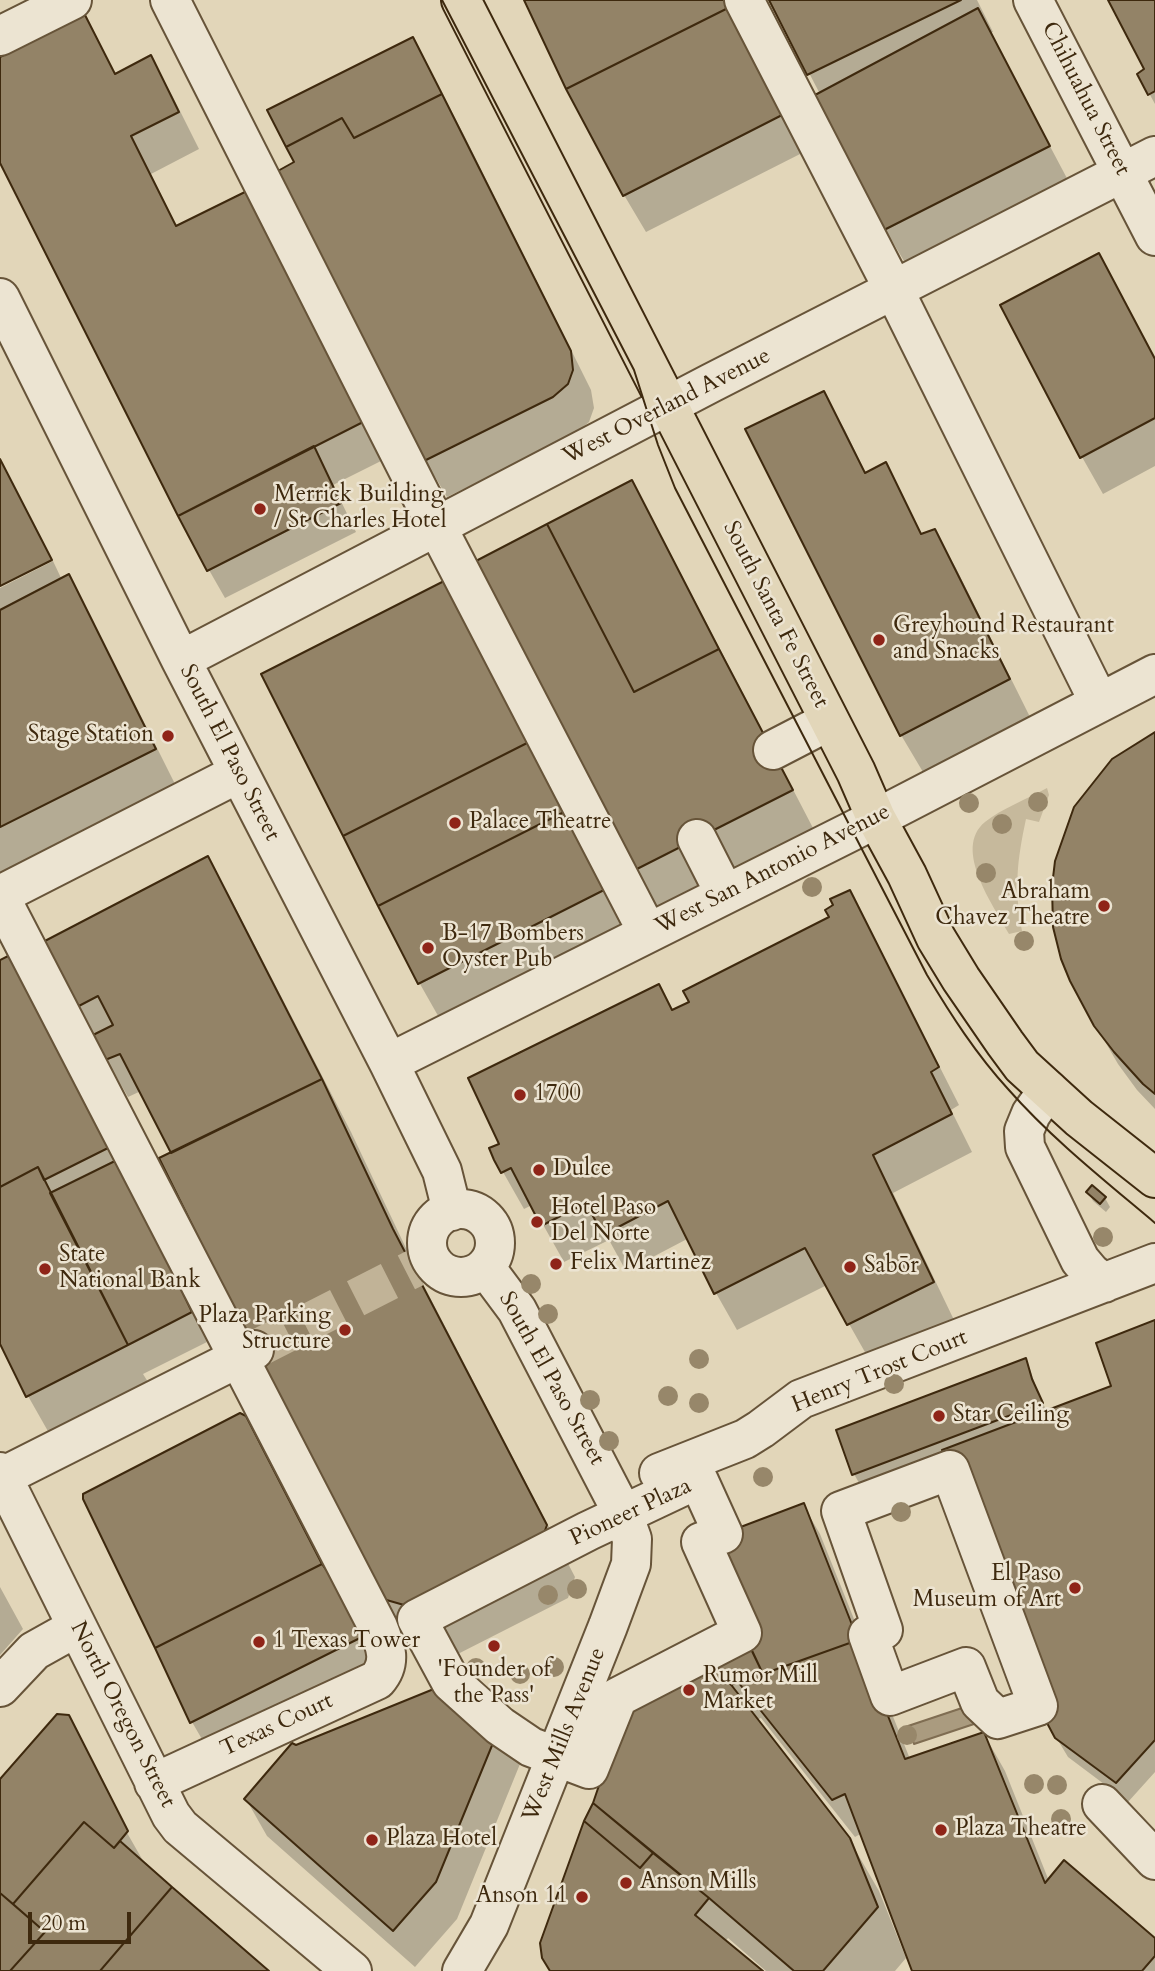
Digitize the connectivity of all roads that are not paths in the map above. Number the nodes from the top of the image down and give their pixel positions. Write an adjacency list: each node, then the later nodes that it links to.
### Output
1 (72, 0): 6 (street)
2 (170, 0): 12 (street)
3 (461, 0): 11 (main road, South Santa Fe Street)
4 (744, 0): 9 (street)
5 (1034, 0): 7 (street, Chihuahua Street)
6 (0, 36)
7 (1139, 165): 8 (street, Chihuahua Street); 9 (street, West Overland Avenue)
8 (1155, 236)
9 (894, 290): 11 (street, West Overland Avenue); 15 (street)
10 (0, 298): 13 (street, South El Paso Street)
11 (669, 405): 12 (street, West Overland Avenue); 16 (main road, South Santa Fe Street)
12 (437, 527): 13 (street, West Overland Avenue); 23 (street)
13 (181, 660): 18 (street, South El Paso Street)
14 (1155, 674): 15 (street, West San Antonio Avenue)
15 (1099, 702): 19 (street, West San Antonio Avenue)
16 (828, 721): 17 (street); 19 (main road, South Santa Fe Street)
17 (773, 750)
18 (239, 773): 22 (street); 24 (street, South El Paso Street)
19 (876, 818): 21 (street, West San Antonio Avenue); 25 (main road, South Santa Fe Street)
20 (697, 839): 21 (street)
21 (724, 894): 23 (street, West San Antonio Avenue)
22 (0, 896): 31 (street)
23 (648, 933): 24 (street, West San Antonio Avenue)
24 (389, 1063): 27 (street, South El Paso Street)
25 (1048, 1090): 26 (main road, South Santa Fe Street); 30 (street)
26 (1155, 1178)
27 (452, 1211): 29 (street, South El Paso Street); 29 (street, South El Paso Street)
28 (1155, 1263): 30 (street, Henry Trost Court)
29 (485, 1267): 33 (street, South El Paso Street)
30 (1104, 1283): 33 (street, Henry Trost Court)
31 (246, 1354): 32 (street); 38 (street, Texas Court)
32 (1, 1475): 34 (street, North Oregon Street)
33 (618, 1504): 37 (street, West Mills Avenue); 37 (street, Pioneer Plaza); 37 (street, Pioneer Plaza)
34 (77, 1627): 35 (street); 38 (street, North Oregon Street)
35 (0, 1687)
36 (1038, 1706): 36 (street)
37 (556, 1756): 42 (street, West Mills Avenue)
38 (153, 1783): 41 (street, North Oregon Street)
39 (1102, 1804): 40 (street)
40 (1155, 1860)
41 (352, 1971)
42 (462, 1971)

